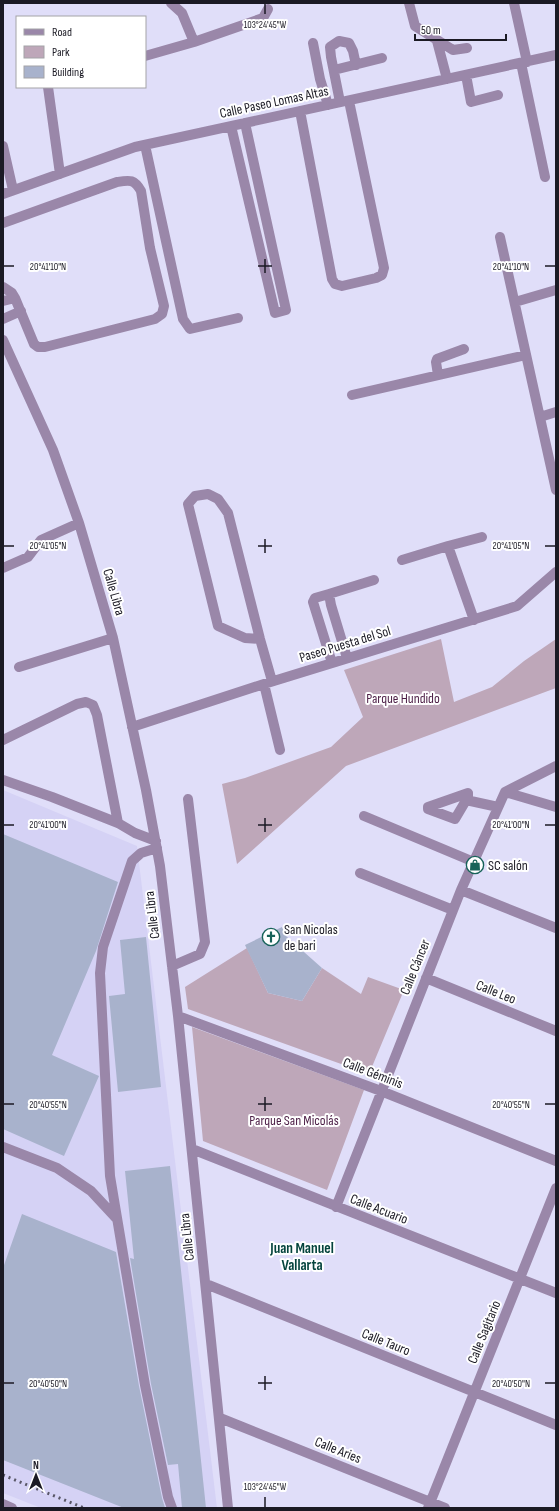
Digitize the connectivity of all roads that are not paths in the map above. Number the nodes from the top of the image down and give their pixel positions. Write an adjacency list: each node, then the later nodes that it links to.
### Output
1 (171, 3): 6 (street)
2 (409, 3): 5 (street)
3 (514, 3): 12 (street)
4 (268, 9): 6 (street)
5 (438, 41): 8 (street); 16 (street)
6 (194, 42): 10 (street)
7 (313, 42): 20 (street)
8 (467, 48)
9 (556, 55): 12 (street, Calle Paseo Lomas Altas)
10 (146, 56)
11 (382, 58): 13 (street)
12 (524, 62): 15 (street, Calle Paseo Lomas Altas); 27 (street)
13 (356, 65): 14 (street); 14 (street)
14 (334, 70): 19 (street)
15 (466, 75): 16 (street, Calle Paseo Lomas Altas); 18 (street)
16 (446, 79): 19 (street, Calle Paseo Lomas Altas)
17 (48, 88): 26 (street)
18 (498, 95)
19 (345, 102): 20 (street, Calle Paseo Lomas Altas); 21 (street)
20 (328, 105): 21 (street, Calle Paseo Lomas Altas)
21 (300, 111): 22 (street, Calle Paseo Lomas Altas)
22 (245, 123): 23 (street, Calle Paseo Lomas Altas); 23 (street)
23 (231, 126): 24 (street, Calle Paseo Lomas Altas)
24 (145, 145): 26 (street, Calle Paseo Lomas Altas); 37 (street)
25 (3, 146): 28 (street)
26 (60, 174): 28 (street, Calle Paseo Lomas Altas)
27 (545, 177)
28 (8, 192)
29 (3, 223): 36 (street)
30 (500, 237): 35 (street)
31 (3, 287): 33 (street)
32 (556, 290): 35 (street)
33 (15, 298): 34 (street); 36 (street)
34 (3, 301)
35 (515, 302): 41 (street)
36 (21, 311): 38 (street)
37 (238, 318)
38 (3, 319)
39 (3, 340): 47 (street, Calle Libra)
40 (464, 349): 42 (street)
41 (526, 355): 42 (street); 45 (street)
42 (438, 375): 43 (street)
43 (352, 395)
44 (556, 412): 45 (street)
45 (540, 417): 46 (street)
46 (556, 490)
47 (79, 523): 51 (street); 56 (street, Calle Libra)
48 (482, 537): 49 (street)
49 (448, 546): 50 (street); 55 (street)
50 (402, 560)
51 (3, 568)
52 (556, 572): 55 (street, Paseo Puesta del Sol)
53 (374, 580): 54 (street)
54 (329, 594): 58 (street); 59 (street)
55 (474, 620): 58 (street, Paseo Puesta del Sol)
56 (113, 638): 60 (street); 62 (street, Calle Libra)
57 (260, 639): 57 (street); 61 (street)
58 (347, 658): 59 (street, Paseo Puesta del Sol)
59 (332, 663): 61 (street, Paseo Puesta del Sol)
60 (18, 667)
61 (268, 682): 62 (street, Paseo Puesta del Sol); 64 (street)
62 (132, 726): 74 (street, Calle Libra)
63 (3, 740): 73 (street)
64 (280, 750)
65 (556, 766): 67 (street)
66 (3, 780): 73 (street)
67 (505, 792): 70 (street, Calle Cáncer); 71 (street)
68 (188, 798): 80 (street)
69 (466, 800): 70 (street)
70 (498, 807): 75 (street, Calle Cáncer)
71 (556, 807)
72 (364, 816): 75 (street)
73 (118, 823): 74 (street)
74 (156, 844): 80 (street, Calle Libra); 90 (street)
75 (474, 862): 77 (street, Calle Cáncer)
76 (360, 873): 78 (street)
77 (461, 890): 78 (street, Calle Cáncer); 79 (street)
78 (453, 910): 81 (street, Calle Cáncer)
79 (556, 928)
80 (172, 966): 82 (street, Calle Libra)
81 (426, 978): 83 (street, Calle Leo); 84 (street, Calle Cáncer)
82 (178, 1016): 84 (street, Calle Géminis); 86 (street, Calle Libra)
83 (556, 1031)
84 (381, 1091): 87 (street, Calle Géminis); 89 (street, Calle Cáncer)
85 (3, 1147): 90 (street)
86 (192, 1149): 89 (street, Calle Acuario); 92 (street, Calle Libra)
87 (556, 1161)
88 (556, 1188): 91 (street, Calle Sagitario)
89 (336, 1207): 91 (street, Calle Acuario)
90 (117, 1219): 100 (street)
91 (520, 1279): 93 (street, Calle Acuario); 94 (street, Calle Sagitario)
92 (206, 1284): 94 (street, Calle Tauro); 95 (street, Calle Libra)
93 (556, 1293)
94 (474, 1392): 96 (street, Calle Tauro); 98 (street, Calle Sagitario)
95 (220, 1418): 98 (street, Calle Aries); 101 (street, Calle Libra)
96 (556, 1425)
97 (3, 1504): 99 (street)
98 (429, 1505): 102 (street, Calle Aries)
99 (12, 1508)
100 (172, 1508)
101 (228, 1508)
102 (445, 1508)

